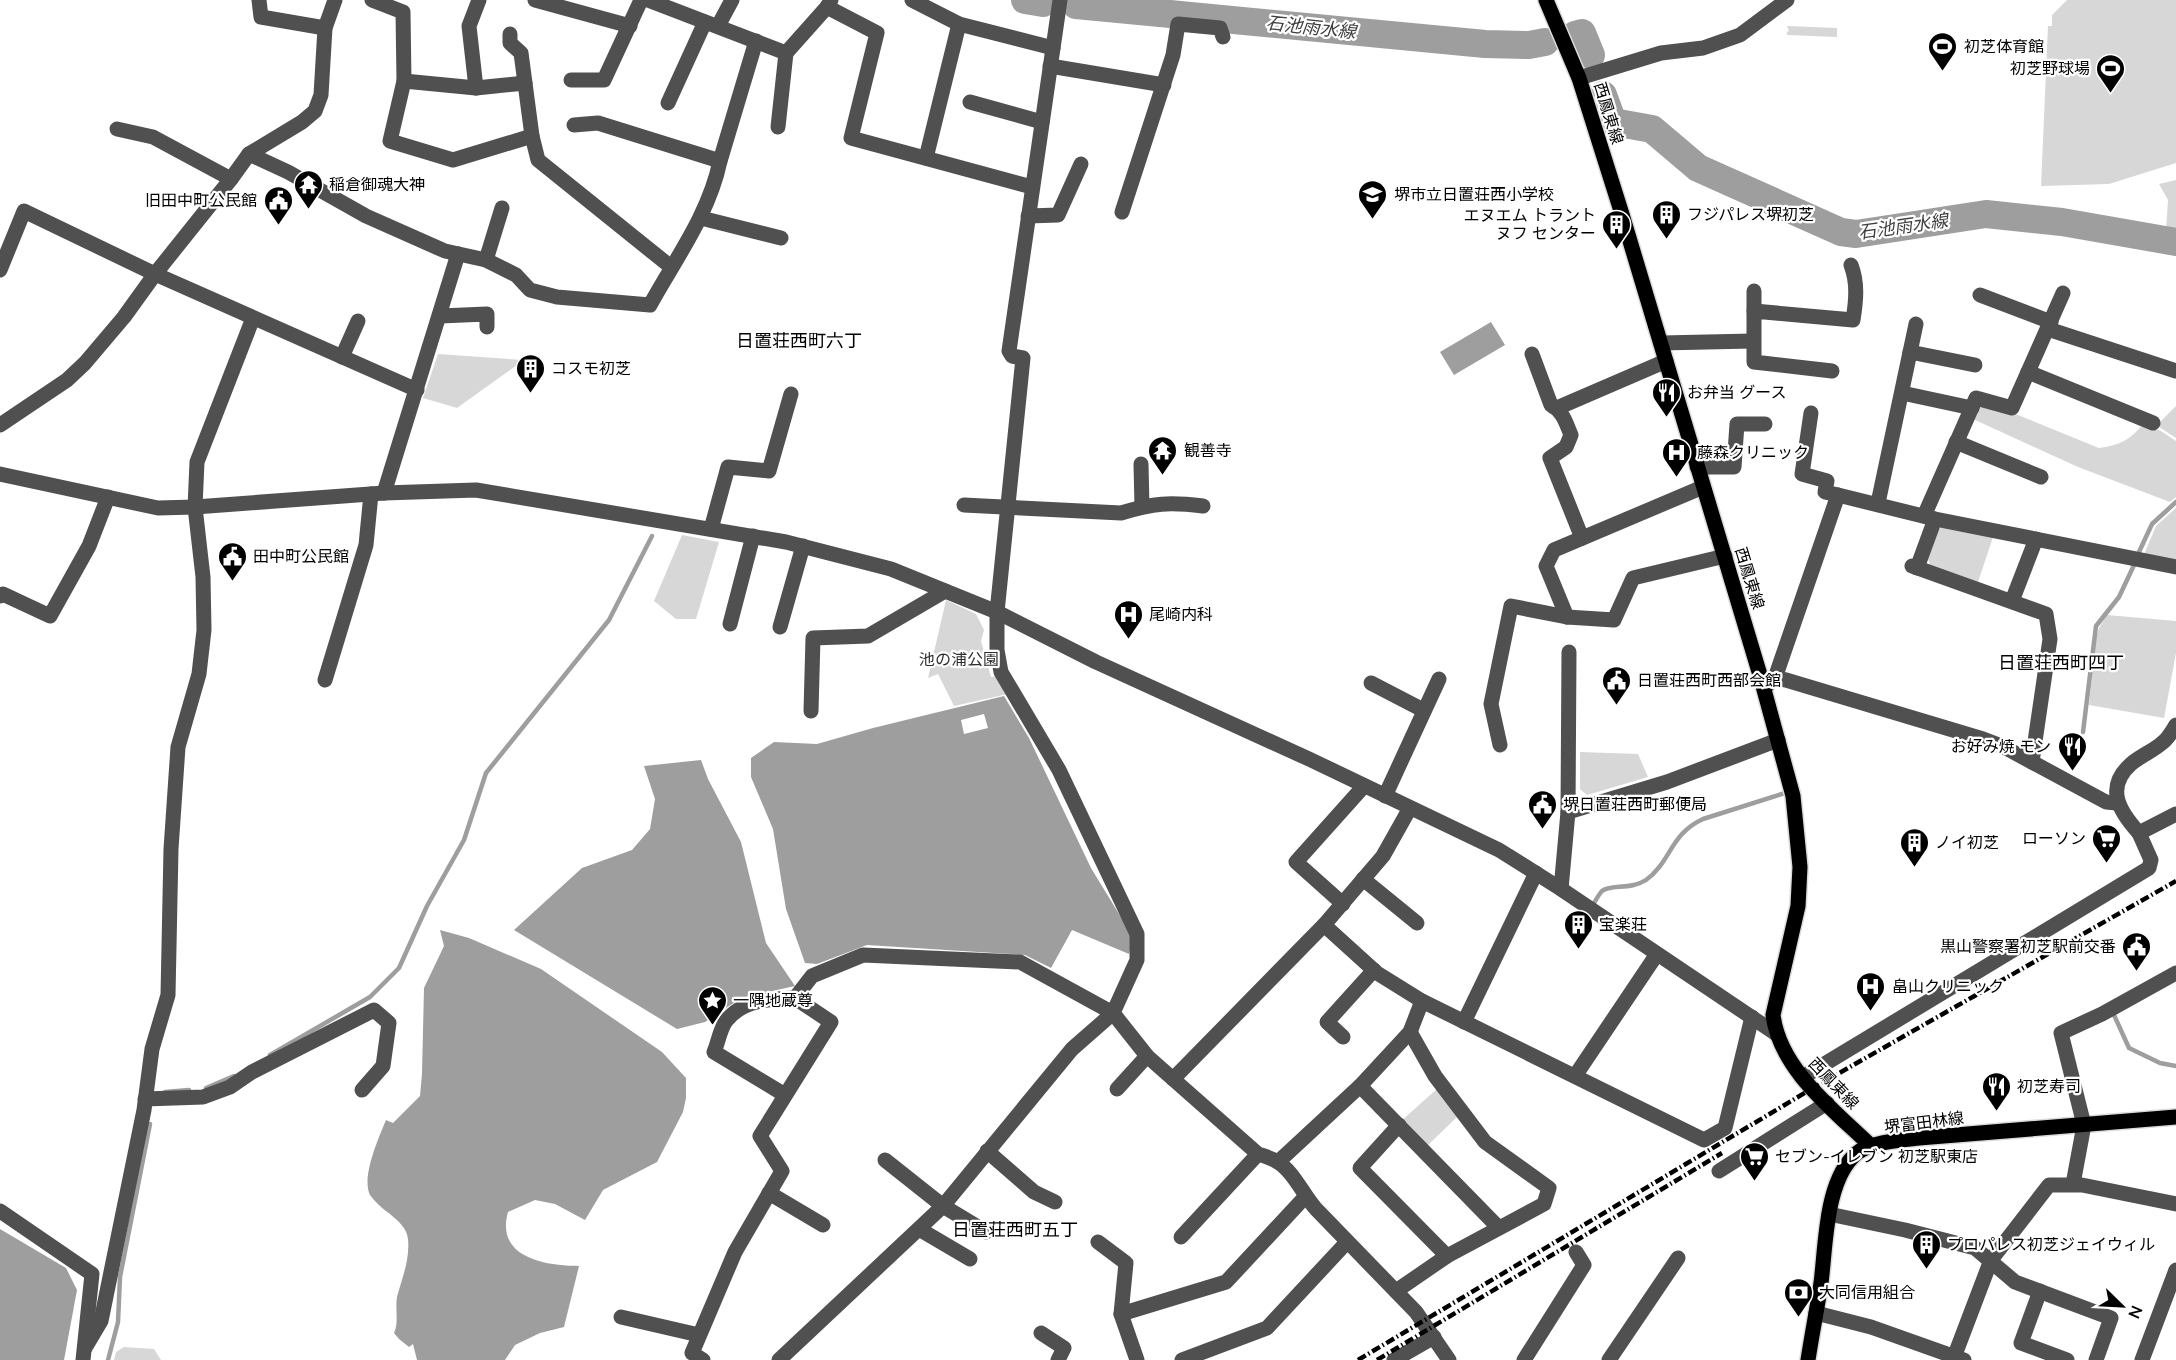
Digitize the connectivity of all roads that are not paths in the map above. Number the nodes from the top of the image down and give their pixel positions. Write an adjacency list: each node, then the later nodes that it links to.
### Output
1 (260, 0): 17 (street)
2 (335, 0): 17 (street)
3 (372, 0): 26 (street)
4 (479, 0): 29 (street)
5 (535, 0): 16 (street)
6 (641, 0): 16 (street)
7 (648, 0): 14 (street)
8 (732, 0): 14 (street)
9 (912, 0): 15 (street)
10 (1060, 0): 21 (street)
11 (1546, 0): 24 (main road, 西鳳東線)
12 (1787, 0): 24 (street)
13 (829, 3): 22 (street); 38 (street)
14 (712, 24): 20 (street); 31 (street)
15 (959, 24): 21 (street); 38 (street)
16 (630, 26): 25 (street)
17 (325, 28): 37 (street)
18 (510, 34): 27 (street)
19 (1223, 37): 28 (street)
20 (756, 41): 22 (street); 39 (street)
21 (1053, 48): 23 (street)
22 (786, 53): 34 (street)
23 (1050, 66): 28 (street); 32 (street)
24 (1579, 78): 65 (main road, 西鳳東線)
25 (571, 80)
26 (404, 81): 29 (street); 36 (street)
27 (525, 83): 29 (street); 36 (street)
28 (1164, 84): 44 (street)
29 (476, 88)
30 (970, 102): 32 (street)
31 (668, 103)
32 (1042, 122): 42 (street)
33 (574, 125): 39 (street)
34 (778, 127)
35 (117, 129): 41 (street)
36 (532, 136): 51 (street)
37 (249, 154): 41 (street); 48 (street)
38 (926, 158): 42 (street)
39 (720, 161): 46 (street)
40 (1081, 164): 45 (street)
41 (231, 179): 53 (street)
42 (1032, 187): 45 (street)
43 (502, 208): 49 (street)
44 (1122, 212)
45 (1028, 216): 96 (street)
46 (701, 218): 47 (street); 51 (street)
47 (781, 237)
48 (458, 254): 49 (street); 58 (street)
49 (486, 260): 51 (street)
50 (1851, 265): 57 (street)
51 (671, 267)
52 (0, 270): 53 (street)
53 (155, 274): 59 (street); 82 (street)
54 (1754, 291): 57 (street)
55 (2063, 293): 62 (street)
56 (1980, 295): 62 (street)
57 (1754, 311): 64 (street)
58 (440, 316): 63 (street); 74 (street)
59 (253, 318): 68 (street); 95 (street)
60 (358, 321): 68 (street)
61 (1916, 324): 66 (street)
62 (2049, 325): 72 (street); 73 (street)
63 (487, 327)
64 (1754, 340): 65 (street); 71 (street)
65 (1661, 343): 69 (main road, 西鳳東線)
66 (1910, 352): 70 (street); 75 (street)
67 (1532, 354): 77 (street)
68 (342, 357): 74 (street)
69 (1666, 361): 77 (street); 85 (main road, 西鳳東線)
70 (1975, 365)
71 (1832, 371)
72 (2176, 371)
73 (2028, 372): 78 (street); 80 (street)
74 (417, 390): 89 (street)
75 (1902, 393): 78 (street); 92 (street)
76 (791, 394): 99 (street)
77 (1557, 408): 101 (street)
78 (1972, 408): 83 (street)
79 (1811, 413): 90 (street)
80 (2153, 423)
81 (1766, 424): 85 (street)
82 (0, 425)
83 (1956, 442): 87 (street); 98 (street)
84 (1141, 464): 97 (street)
85 (1697, 467): 88 (main road, 西鳳東線)
86 (0, 474): 91 (street)
87 (2041, 477)
88 (1703, 488): 101 (street); 104 (main road, 西鳳東線)
89 (377, 494): 95 (street); 99 (street); 115 (street)
90 (1838, 495): 92 (street); 117 (street)
91 (108, 497): 95 (street); 107 (street)
92 (1878, 503): 98 (street)
93 (964, 505): 96 (street)
94 (1203, 506): 97 (street)
95 (195, 507): 156 (street)
96 (1007, 507): 97 (street); 109 (street)
97 (1142, 507)
98 (1929, 518): 102 (street); 108 (street)
99 (711, 529): 100 (street)
100 (753, 536): 103 (street); 111 (street)
101 (1582, 538): 110 (street)
102 (2036, 539): 105 (street); 108 (street)
103 (802, 546): 106 (street); 112 (street)
104 (1725, 556): 110 (street); 117 (main road, 西鳳東線)
105 (2176, 567)
106 (945, 591): 109 (street); 119 (street)
107 (0, 596)
108 (2012, 601): 123 (street)
109 (997, 612): 124 (street); 142 (street)
110 (1567, 617): 122 (street)
111 (730, 624)
112 (780, 627)
113 (1569, 652): 128 (street)
114 (1439, 679): 118 (street)
115 (325, 680)
116 (1371, 683): 118 (street)
117 (1770, 683): 121 (main road, 西鳳東線); 123 (street)
118 (1423, 710): 125 (street)
119 (811, 711)
120 (2176, 724): 126 (street)
121 (1778, 740): 128 (street); 146 (main road, 西鳳東線)
122 (1500, 745)
123 (2032, 762): 126 (street)
124 (1364, 786): 125 (street); 134 (street)
125 (1385, 796): 127 (street)
126 (2117, 803): 130 (street)
127 (1410, 808): 131 (street); 132 (street)
128 (1568, 812): 133 (street)
129 (2176, 814): 130 (street)
130 (2139, 833): 150 (street)
131 (1536, 873): 133 (street); 144 (street)
132 (1364, 879): 134 (street); 135 (street)
133 (1561, 889): 137 (street)
134 (1343, 904): 136 (street)
135 (1417, 923)
136 (1324, 925): 138 (street); 151 (street)
137 (1657, 954): 143 (street); 149 (street)
138 (1374, 970): 141 (street); 147 (street)
139 (2176, 973): 160 (street)
140 (795, 998): 142 (street); 155 (street); 155 (street)
141 (1422, 1000): 144 (street); 145 (street)
142 (1113, 1013): 148 (street); 162 (street)
143 (1752, 1017): 146 (street); 149 (street)
144 (1464, 1022): 149 (street)
145 (1410, 1032): 152 (street); 176 (street)
146 (1775, 1033): 150 (main road, 西鳳東線)
147 (1343, 1037)
148 (1147, 1056): 151 (street); 153 (street)
149 (1575, 1076)
150 (1803, 1077): 157 (main road, 西鳳東線)
151 (1173, 1079): 163 (street)
152 (1360, 1086): 159 (street); 165 (street)
153 (1117, 1089)
154 (362, 1090): 156 (street)
155 (785, 1095): 168 (street)
156 (145, 1099): 196 (street)
157 (1827, 1103): 161 (main road, 西鳳東線); 166 (street)
158 (2176, 1118): 160 (main road, 堺富田林線)
159 (1399, 1125): 176 (street); 183 (street)
160 (2084, 1125): 161 (main road, 堺富田林線); 167 (street)
161 (1872, 1147): 174 (main road, 堺富田林線)
162 (987, 1150): 170 (street); 172 (street)
163 (1258, 1154): 165 (street); 179 (street)
164 (885, 1161): 172 (street)
165 (1278, 1162): 169 (street)
166 (1719, 1171)
167 (2073, 1184): 171 (street); 186 (street)
168 (769, 1193): 175 (street); 194 (street)
169 (1305, 1197): 181 (street); 191 (street)
170 (1055, 1202)
171 (2176, 1204)
172 (943, 1206): 177 (street); 178 (street)
173 (0, 1210): 196 (street)
174 (1828, 1214): 186 (street); 190 (main road, 堺富田林線)
175 (823, 1226)
176 (1499, 1228): 183 (street)
177 (919, 1229): 185 (street); 199 (street)
178 (986, 1232)
179 (1181, 1237)
180 (1098, 1242): 191 (street)
181 (1347, 1242): 188 (street); 202 (street)
182 (1576, 1251): 205 (street)
183 (1447, 1256): 188 (street)
184 (1678, 1258): 206 (street)
185 (970, 1259)
186 (1991, 1260): 189 (street); 197 (street)
187 (2176, 1270): 210 (street)
188 (1396, 1292): 195 (street)
189 (2040, 1292): 208 (street); 209 (street)
190 (1816, 1313): 197 (street); 207 (main road, 堺富田林線)
191 (1121, 1314): 201 (street)
192 (621, 1317): 194 (street)
193 (1041, 1333): 200 (street)
194 (699, 1335): 198 (street)
195 (1434, 1337): 203 (street); 204 (street)
196 (84, 1354)
197 (1957, 1359)
198 (703, 1360)
199 (779, 1360)
200 (1058, 1360)
201 (1137, 1360)
202 (1182, 1360)
203 (1394, 1360)
204 (1449, 1360)
205 (1524, 1360)
206 (1609, 1360)
207 (1808, 1360)
208 (2067, 1360)
209 (2096, 1360)
210 (2142, 1360)

